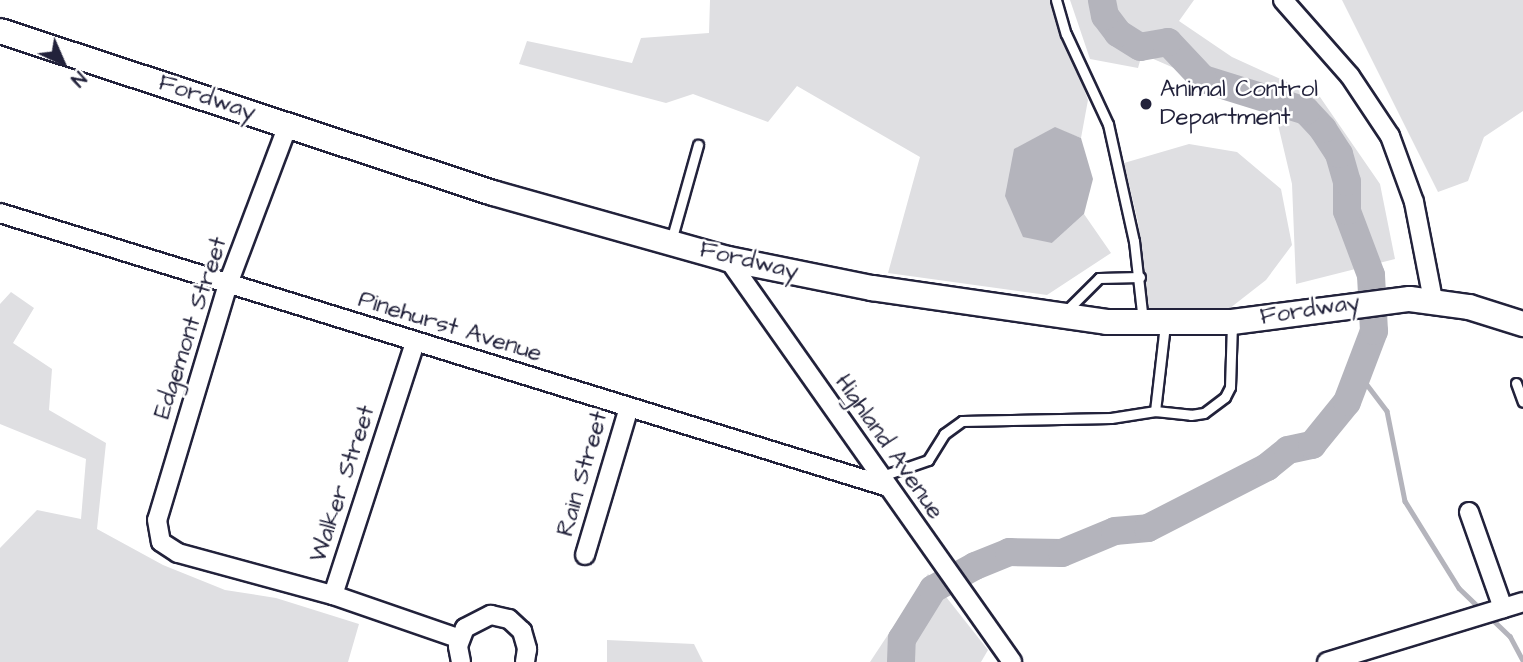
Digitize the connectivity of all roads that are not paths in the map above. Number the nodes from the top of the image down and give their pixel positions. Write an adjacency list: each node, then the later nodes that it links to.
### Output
1 (1056, 0): 9 (lane)
2 (1283, 0): 11 (street)
3 (0, 31): 4 (street, Fordway)
4 (288, 125): 7 (street, Fordway); 10 (street, Edgemont Street)
5 (698, 145): 7 (lane)
6 (0, 213): 10 (street, Pinehurst Avenue)
7 (670, 243): 8 (street, Fordway)
8 (728, 259): 12 (street, Fordway); 21 (street, Highland Avenue)
9 (1140, 277): 12 (lane); 14 (lane)
10 (228, 284): 16 (street, Pinehurst Avenue); 23 (street, Edgemont Street)
11 (1433, 300): 13 (street, Fordway); 15 (street, Fordway)
12 (1060, 316): 14 (street, Fordway)
13 (1232, 321): 14 (street, Fordway); 20 (lane)
14 (1154, 324): 20 (lane)
15 (1523, 324)
16 (415, 342): 19 (street, Pinehurst Avenue); 25 (street, Walker Street)
17 (1516, 383): 18 (lane)
18 (1523, 402)
19 (629, 407): 21 (street, Pinehurst Avenue); 24 (street, Rain Street)
20 (1155, 411): 21 (lane)
21 (882, 482): 31 (street, Highland Avenue)
22 (1469, 512): 27 (street)
23 (166, 546): 25 (street, Walker Street)
24 (585, 555)
25 (333, 596): 28 (street)
26 (1523, 602): 27 (street)
27 (1499, 609): 32 (street)
28 (460, 639): 29 (street); 30 (street)
29 (461, 662)
30 (525, 662)
31 (1012, 662)
32 (1327, 662)

